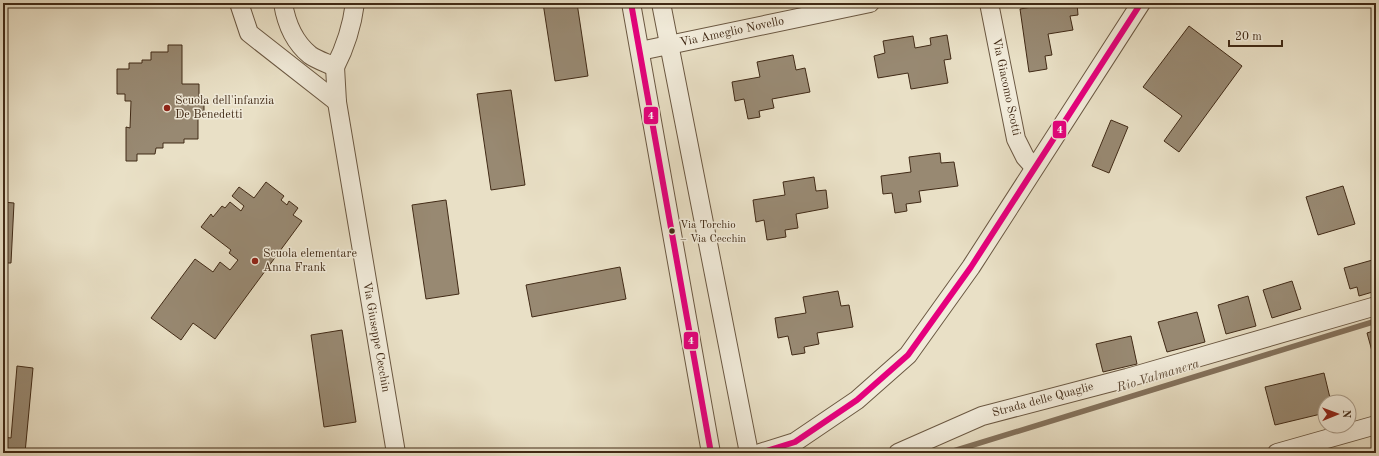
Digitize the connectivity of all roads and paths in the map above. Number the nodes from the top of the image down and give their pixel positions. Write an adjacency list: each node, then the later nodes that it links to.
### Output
1 (239, 3): 12 (street)
2 (283, 3): 11 (street)
3 (355, 3): 11 (street)
4 (631, 3): 10 (street)
5 (661, 3): 9 (street)
6 (870, 3): 9 (street, Via Ameglio Novello)
7 (989, 3): 13 (street, Via Giacomo Scotti)
8 (1141, 3): 13 (street)
9 (669, 45): 10 (street, Via Ameglio Novello); 18 (street)
10 (640, 51): 17 (street)
11 (335, 67): 12 (street, Via Giuseppe Cecchin)
12 (337, 102): 16 (street, Via Giuseppe Cecchin)
13 (1034, 167): 19 (street)
14 (1376, 306): 20 (street, Strada delle Quaglie)
15 (1376, 425): 21 (street)
16 (396, 453)
17 (711, 453)
18 (748, 453)
19 (760, 453)
20 (898, 453)
21 (1277, 453)

